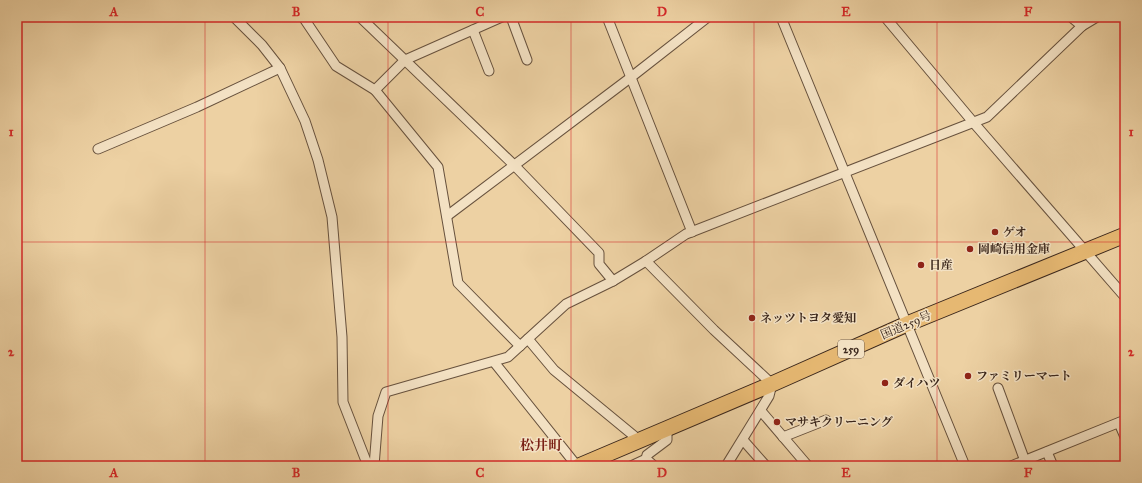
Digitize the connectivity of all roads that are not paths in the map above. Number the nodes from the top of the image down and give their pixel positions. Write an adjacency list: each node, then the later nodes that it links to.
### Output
1 (234, 17): 16 (street)
2 (303, 17): 19 (street)
3 (360, 17): 14 (street)
4 (502, 17): 13 (street)
5 (511, 17): 15 (street)
6 (607, 17): 18 (street)
7 (708, 17): 18 (street)
8 (781, 17): 23 (street)
9 (885, 17): 20 (street)
10 (1071, 17): 12 (street)
11 (1097, 17): 12 (street)
12 (1082, 26): 20 (street)
13 (473, 30): 14 (street); 17 (street)
14 (405, 60): 19 (street); 22 (street)
15 (527, 60)
16 (280, 68): 21 (street); 48 (street)
17 (489, 71)
18 (630, 78): 22 (street); 25 (street)
19 (376, 90): 24 (street)
20 (973, 122): 23 (street); 27 (street)
21 (98, 149)
22 (514, 165): 24 (street); 29 (street)
23 (843, 173): 25 (street); 31 (street)
24 (447, 216): 33 (street)
25 (692, 232): 28 (street)
26 (1125, 235): 27 (highway, 国道259号 / 259)
27 (1086, 251): 30 (street); 31 (highway, 国道259号 / 259)
28 (646, 261): 29 (street); 35 (street)
29 (613, 281): 32 (street)
30 (1125, 297)
31 (907, 324): 35 (highway, 国道259号 / 259); 56 (street)
32 (528, 339): 33 (street); 43 (street)
33 (520, 346): 34 (street)
34 (494, 362): 49 (street); 50 (street)
35 (772, 384): 37 (street); 40 (highway, 国道259号 / 259)
36 (998, 388): 47 (street)
37 (761, 411): 41 (street); 44 (street)
38 (826, 420): 41 (street)
39 (1122, 422): 42 (street); 45 (street)
40 (667, 428): 43 (highway, 国道259号 / 259); 46 (street)
41 (783, 437): 55 (street)
42 (1125, 437)
43 (639, 440): 50 (highway, 国道259号 / 259)
44 (743, 440): 53 (street); 54 (street)
45 (1047, 452): 47 (street); 58 (street)
46 (646, 459): 51 (street); 52 (street)
47 (1025, 461): 57 (street)
48 (368, 466)
49 (374, 466)
50 (578, 466)
51 (631, 466)
52 (654, 466)
53 (726, 466)
54 (766, 466)
55 (808, 466)
56 (964, 466)
57 (1011, 466)
58 (1053, 466)

